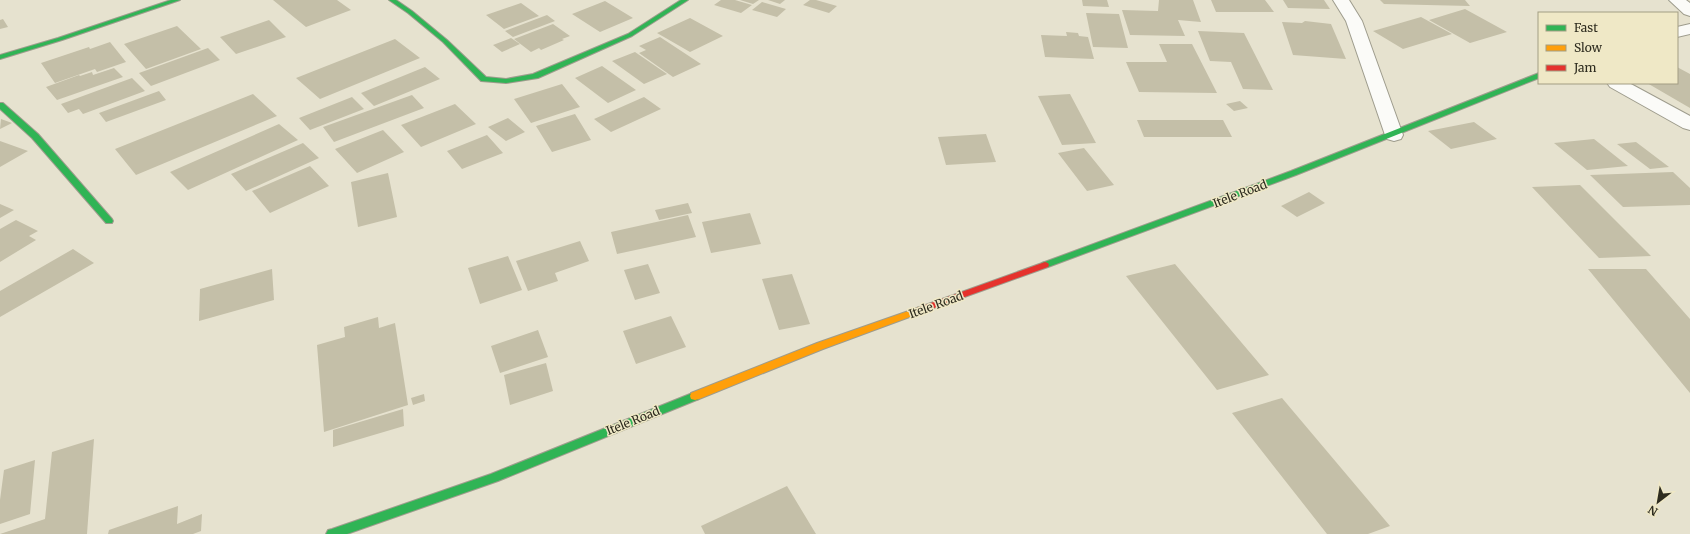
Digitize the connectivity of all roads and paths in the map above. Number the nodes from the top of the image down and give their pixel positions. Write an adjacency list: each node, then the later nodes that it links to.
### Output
1 (177, 0): 9 (street)
2 (392, 0): 3 (street)
3 (685, 0)
4 (1341, 0): 14 (street)
5 (1677, 0): 6 (street)
6 (1690, 11)
7 (1690, 29): 8 (street)
8 (1678, 32)
9 (0, 57)
10 (1538, 75): 14 (street, Itele Road)
11 (1618, 84): 13 (street)
12 (0, 105): 15 (street)
13 (1690, 124)
14 (1394, 135): 16 (street, Itele Road)
15 (109, 221)
16 (332, 534)

